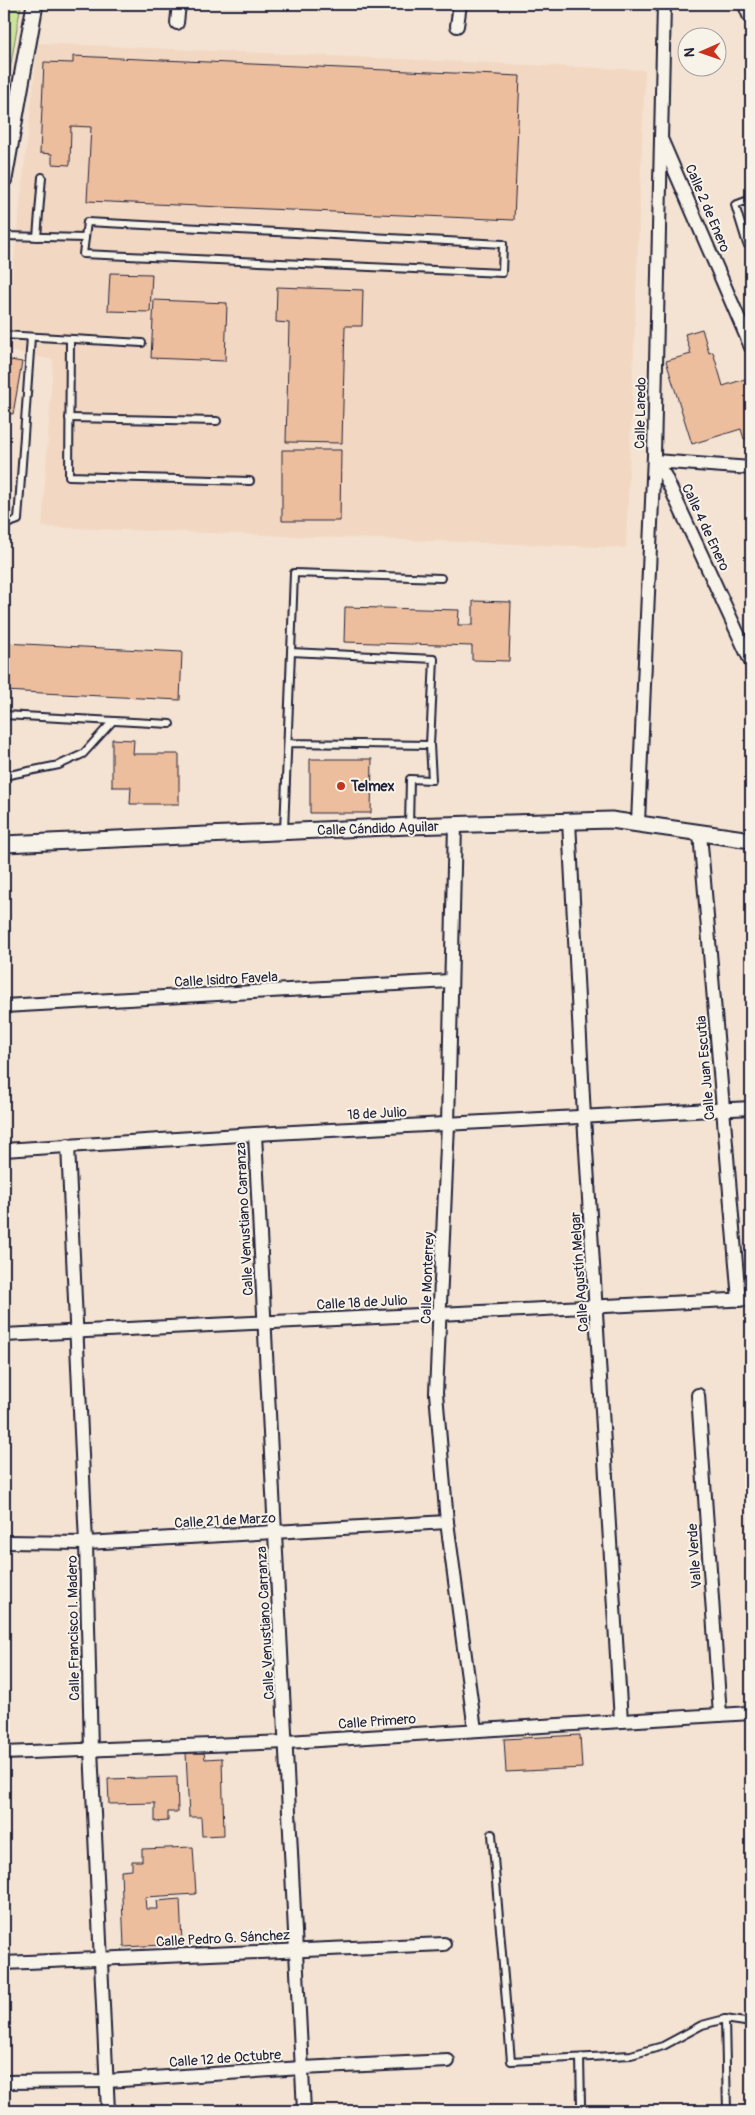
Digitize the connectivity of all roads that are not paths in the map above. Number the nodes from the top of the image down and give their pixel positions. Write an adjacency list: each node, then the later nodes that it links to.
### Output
1 (35, 4): 10 (street)
2 (179, 4): 7 (street)
3 (460, 4): 8 (street)
4 (664, 4): 9 (street, Calle Laredo)
5 (746, 4): 6 (street)
6 (751, 16)
7 (177, 23)
8 (457, 26)
9 (660, 136): 22 (street, Calle 2 de Enero); 25 (street, Calle Laredo)
10 (6, 152): 12 (street)
11 (42, 177): 15 (lane)
12 (4, 179)
13 (751, 198): 17 (lane)
14 (4, 236): 15 (lane)
15 (36, 237): 16 (lane)
16 (85, 238): 16 (lane)
17 (747, 244)
18 (4, 335): 19 (lane)
19 (31, 337): 20 (lane); 28 (lane)
20 (70, 340): 21 (lane); 23 (lane)
21 (142, 343)
22 (751, 347)
23 (69, 418): 24 (lane); 27 (lane)
24 (217, 421)
25 (654, 458): 26 (street); 31 (street, Calle 4 de Enero); 39 (street, Calle Laredo)
26 (751, 468)
27 (250, 481)
28 (4, 524)
29 (441, 578): 30 (lane)
30 (291, 652): 35 (lane); 36 (lane)
31 (751, 662)
32 (4, 715): 33 (lane)
33 (112, 722): 34 (lane); 37 (lane)
34 (170, 724)
35 (288, 743): 36 (lane); 42 (lane)
36 (430, 745): 41 (lane)
37 (4, 776)
38 (569, 822): 39 (street, Calle Cándido Aguilar); 40 (street, Calle Cándido Aguilar); 50 (street, Calle Agustín Melgar)
39 (638, 823): 43 (street, Calle Cándido Aguilar)
40 (455, 824): 41 (street, Calle Cándido Aguilar); 46 (street, Calle Monterrey)
41 (410, 826): 42 (street, Calle Cándido Aguilar)
42 (284, 832): 45 (street, Calle Cándido Aguilar)
43 (700, 834): 44 (street, Calle Cándido Aguilar); 49 (street, Calle Juan Escutia)
44 (751, 840)
45 (4, 844)
46 (450, 981): 47 (street, Calle Isidro Favela); 51 (street, Calle Monterrey)
47 (4, 1006)
48 (751, 1108): 49 (street, 18 de Julio)
49 (724, 1109): 50 (street, 18 de Julio); 55 (street, Calle Juan Escutia)
50 (584, 1117): 51 (street, 18 de Julio); 56 (street, Calle Agustín Melgar)
51 (448, 1124): 52 (street, 18 de Julio); 57 (street, Calle Monterrey)
52 (255, 1134): 53 (street, 18 de Julio); 58 (street, Calle Venustiano Carranza)
53 (68, 1145): 54 (street, 18 de Julio); 59 (street, Calle Francisco I. Madero)
54 (4, 1150)
55 (745, 1299): 56 (street, Calle 18 de Julio)
56 (596, 1308): 57 (street, Calle 18 de Julio); 68 (street, Calle Agustín Melgar)
57 (440, 1313): 58 (street, Calle 18 de Julio); 62 (street, Calle Monterrey)
58 (264, 1321): 59 (street, Calle 18 de Julio); 63 (street, Calle Venustiano Carranza)
59 (77, 1330): 60 (street, Calle 18 de Julio); 65 (street, Calle Francisco I. Madero)
60 (4, 1335)
61 (698, 1395): 67 (street, Valle Verde)
62 (447, 1522): 63 (street, Calle 21 de Marzo); 69 (street, Calle Monterrey)
63 (275, 1533): 65 (street, Calle 21 de Marzo); 70 (street, Calle Venustiano Carranza)
64 (4, 1542): 65 (street, Calle 21 de Marzo)
65 (86, 1542): 71 (street, Calle Francisco I. Madero)
66 (751, 1713): 67 (street, Calle Primero)
67 (720, 1715): 68 (street, Calle Primero)
68 (621, 1721): 69 (street, Calle Primero)
69 (475, 1730): 70 (street, Calle Primero)
70 (287, 1742): 71 (street, Calle Primero); 75 (street, Calle Venustiano Carranza)
71 (91, 1749): 72 (street, Calle Primero); 76 (street, Calle Francisco I. Madero)
72 (4, 1753)
73 (492, 1834): 80 (lane)
74 (444, 1944): 75 (street, Calle Pedro G. Sánchez)
75 (294, 1950): 76 (street, Calle Pedro G. Sánchez); 82 (street, Calle Venustiano Carranza)
76 (101, 1959): 77 (street, Calle Pedro G. Sánchez); 83 (street, Calle Francisco I. Madero)
77 (4, 1963)
78 (725, 2019): 79 (lane); 80 (lane); 88 (lane)
79 (751, 2022)
80 (580, 2058): 85 (lane)
81 (448, 2061): 82 (street, Calle 12 de Octubre)
82 (302, 2068): 83 (street, Calle 12 de Octubre); 87 (street, Calle Venustiano Carranza)
83 (107, 2081): 84 (street, Calle 12 de Octubre); 86 (street, Calle Francisco I. Madero)
84 (4, 2082)
85 (581, 2104)
86 (108, 2111)
87 (304, 2111)
88 (726, 2111)

